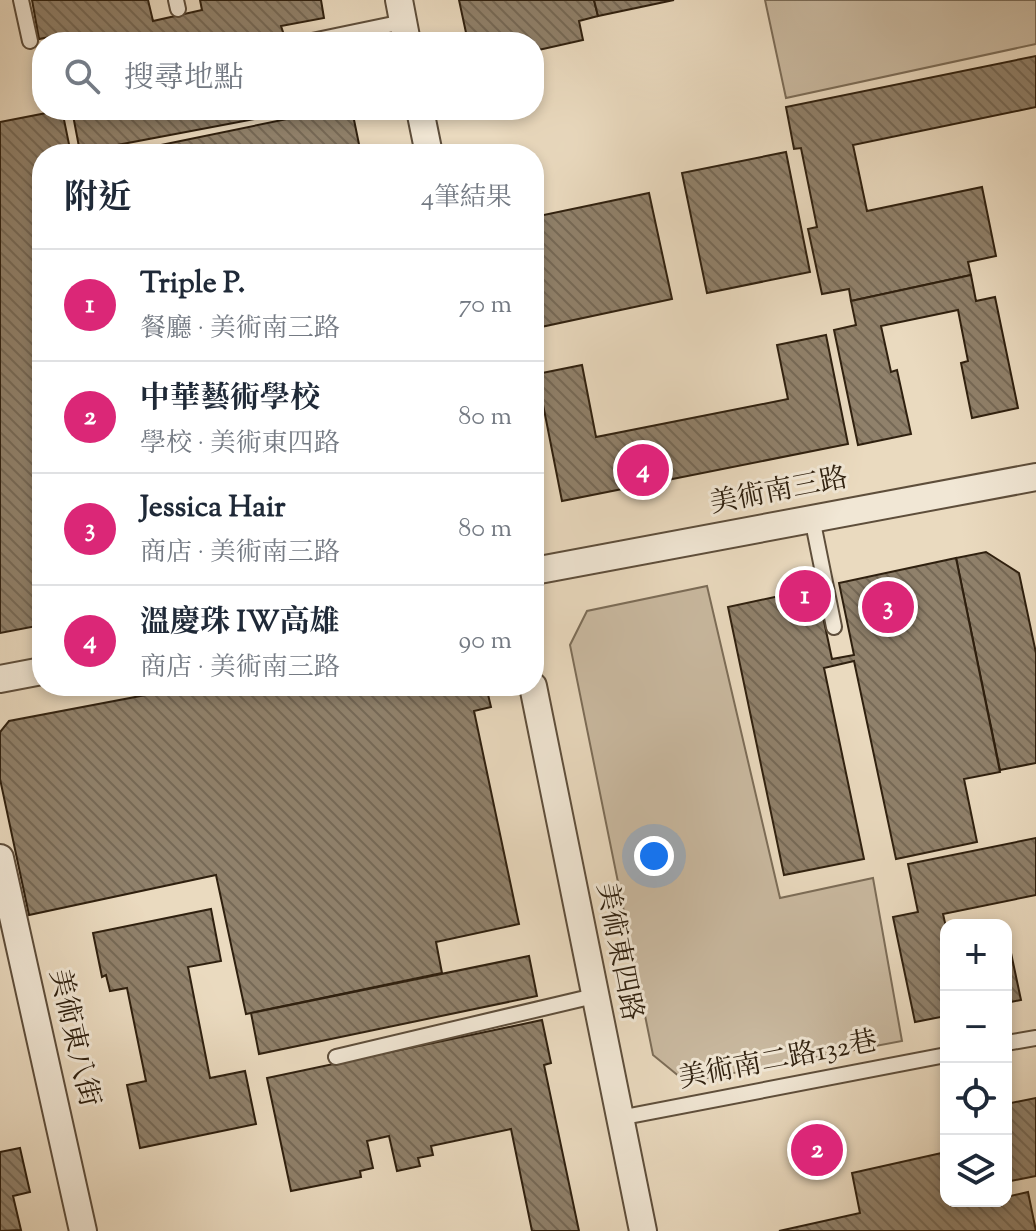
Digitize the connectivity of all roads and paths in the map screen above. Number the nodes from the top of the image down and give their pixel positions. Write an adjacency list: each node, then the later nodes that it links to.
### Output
1 (21, 0): 4 (lane)
2 (403, 21): 3 (lane)
3 (353, 32)
4 (30, 41)
5 (422, 120): 6 (street)
6 (427, 144)
7 (1036, 477): 8 (street, 美術南三路)
8 (812, 518): 9 (street, 美術南三路); 10 (lane)
9 (544, 569)
10 (834, 627)
11 (32, 673): 12 (street)
12 (0, 679)
13 (535, 696): 15 (street, 美術東四路)
14 (0, 858): 21 (street, 美術東八街)
15 (594, 996): 19 (lane); 20 (street, 美術東四路)
16 (1036, 1038): 17 (lane)
17 (1012, 1042)
18 (940, 1056): 20 (lane, 美術南二路132巷)
19 (336, 1057)
20 (619, 1118): 22 (street, 美術東四路)
21 (83, 1231)
22 (643, 1231)

